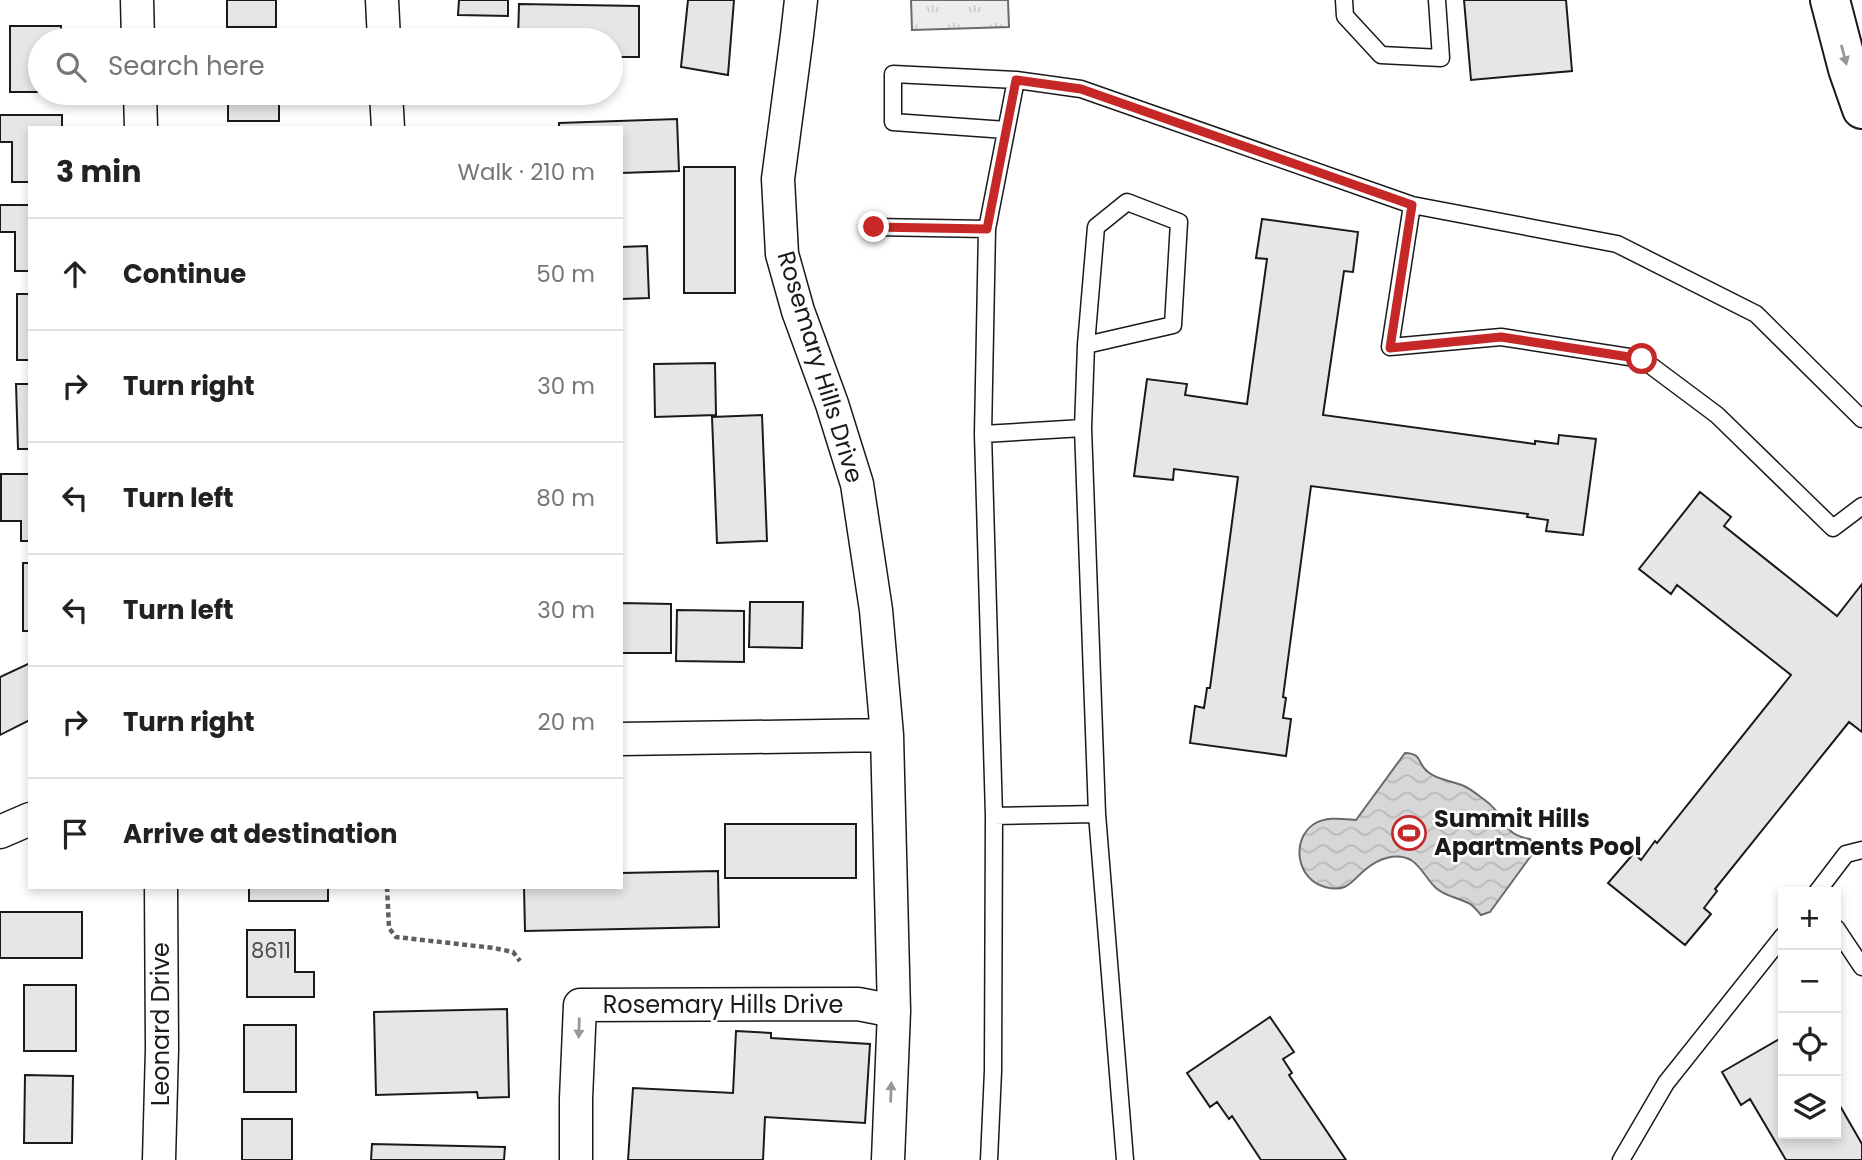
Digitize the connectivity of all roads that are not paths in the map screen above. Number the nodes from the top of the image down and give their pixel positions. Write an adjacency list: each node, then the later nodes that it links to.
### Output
1 (137, 0): 7 (street)
2 (383, 0): 8 (street)
3 (800, 0): 24 (street, Rosemary Hills Drive)
4 (1344, 0): 5 (lane)
5 (1437, 0)
6 (1830, 0): 12 (main road, one-way to 12)
7 (138, 28)
8 (384, 28)
9 (1016, 80): 15 (lane); 15 (lane); 16 (lane)
10 (140, 105): 13 (street)
11 (387, 105): 14 (street)
12 (1862, 109)
13 (141, 126)
14 (388, 126)
15 (1006, 130): 18 (lane)
16 (1412, 205): 20 (lane); 23 (lane)
17 (874, 227): 18 (lane)
18 (987, 229): 22 (lane)
19 (1086, 345): 19 (lane); 21 (lane)
20 (1862, 419)
21 (1083, 428): 22 (lane); 26 (lane)
22 (983, 434): 27 (lane)
23 (1862, 506)
24 (887, 734): 25 (street); 36 (street, Rosemary Hills Drive)
25 (623, 739)
26 (1097, 814): 27 (lane); 41 (lane)
27 (994, 817): 40 (lane)
28 (28, 820): 29 (street)
29 (0, 832)
30 (1862, 850): 31 (lane)
31 (1821, 887)
32 (161, 889): 37 (street, Leonard Drive)
33 (1841, 936): 35 (lane)
34 (1778, 942): 42 (lane)
35 (1862, 967)
36 (894, 1012): 38 (street, Rosemary Hills Drive, one-way to 38); 39 (street, Rosemary Hills Drive, one-way to 36)
37 (159, 1160)
38 (576, 1160)
39 (888, 1160)
40 (989, 1160)
41 (1125, 1160)
42 (1621, 1160)

